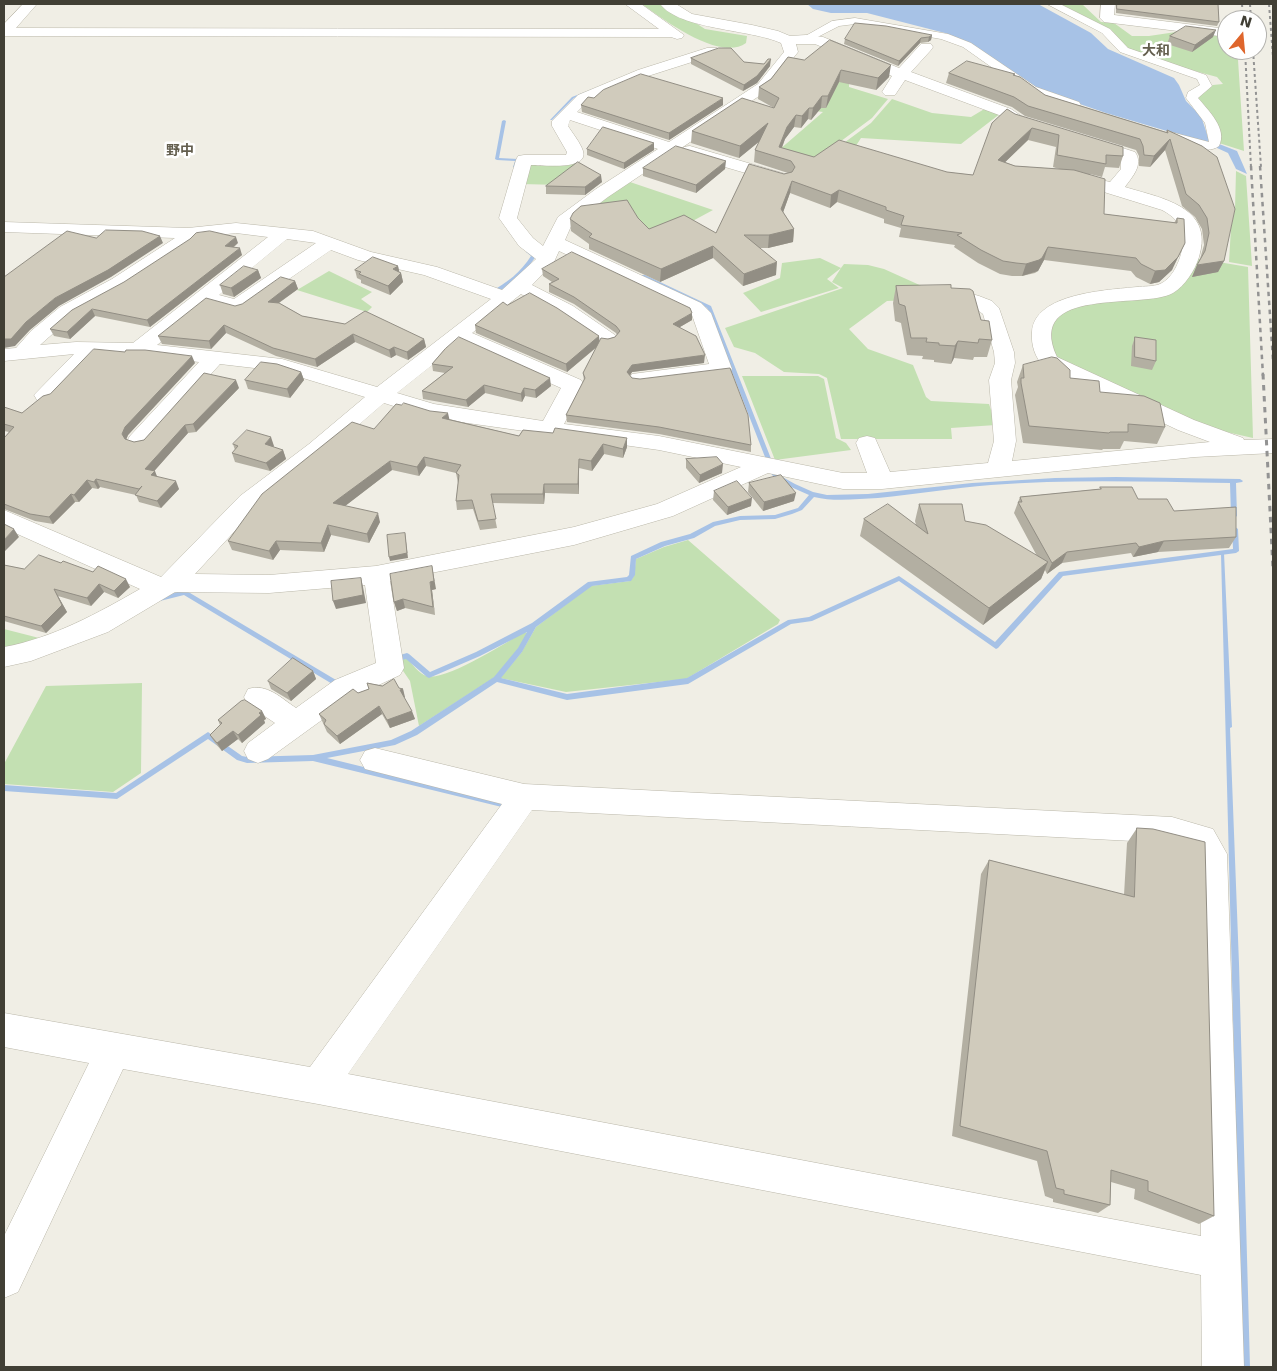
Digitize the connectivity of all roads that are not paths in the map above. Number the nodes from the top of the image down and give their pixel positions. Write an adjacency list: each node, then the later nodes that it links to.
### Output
1 (30, 4): 8 (street)
2 (632, 4): 8 (street)
3 (667, 4): 10 (street)
4 (1052, 4): 21 (street)
5 (1108, 4): 7 (street)
6 (834, 31): 9 (street)
7 (1217, 32)
8 (673, 33): 19 (street)
9 (812, 39): 10 (street); 12 (street); 18 (street)
10 (788, 41): 14 (street)
11 (926, 47): 12 (street)
12 (901, 74): 16 (street); 17 (street)
13 (742, 80): 14 (street)
14 (763, 87): 23 (street)
15 (985, 87): 17 (street)
16 (890, 92)
17 (970, 99): 20 (street)
18 (1088, 110)
19 (566, 114): 23 (street); 31 (street)
20 (1054, 132)
21 (1164, 134)
22 (1072, 137): 26 (street)
23 (673, 147): 25 (street); 31 (street)
24 (1078, 178): 26 (street)
25 (782, 180)
26 (1114, 189): 42 (street)
27 (4, 227): 28 (street)
28 (188, 233): 30 (street); 40 (street)
29 (278, 238): 33 (street)
30 (330, 242): 33 (street); 34 (street)
31 (551, 250): 32 (street); 43 (street)
32 (520, 286): 34 (street); 37 (street)
33 (204, 297): 39 (street)
34 (503, 297): 36 (street)
35 (972, 300): 42 (street)
36 (457, 334): 45 (street); 46 (street)
37 (608, 339)
38 (92, 348): 39 (street); 40 (street); 44 (street)
39 (138, 350): 41 (street)
40 (13, 354)
41 (214, 357): 45 (street); 48 (street)
42 (1025, 366): 47 (street); 52 (street)
43 (640, 379)
44 (45, 395)
45 (379, 396): 46 (street); 56 (street)
46 (550, 430): 51 (street)
47 (1194, 439): 50 (street); 52 (street)
48 (138, 441)
49 (867, 443): 53 (street)
50 (1273, 446)
51 (764, 466): 53 (street); 55 (street)
52 (998, 470): 53 (street)
53 (882, 482)
54 (4, 518): 56 (street)
55 (376, 575): 56 (street); 59 (street)
56 (167, 586): 57 (street)
57 (4, 657)
58 (258, 697): 59 (street)
59 (296, 723): 60 (street)
60 (258, 751)
61 (375, 760): 62 (street)
62 (524, 797): 65 (street); 66 (street)
63 (4, 1030): 64 (street)
64 (114, 1050): 65 (street); 67 (street)
65 (318, 1086): 66 (street)
66 (1221, 1259): 68 (street)
67 (4, 1278)
68 (1223, 1367)

